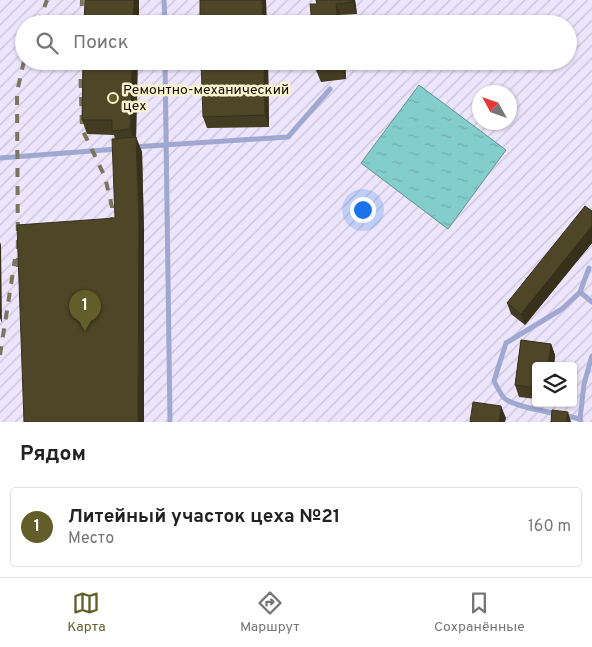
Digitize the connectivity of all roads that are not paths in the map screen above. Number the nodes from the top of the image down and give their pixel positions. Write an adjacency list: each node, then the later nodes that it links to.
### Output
1 (164, 0): 2 (lane)
2 (165, 15)
3 (165, 70): 5 (lane)
4 (330, 89): 5 (lane)
5 (166, 145): 7 (lane); 14 (lane)
6 (120, 148): 8 (lane)
7 (129, 148)
8 (0, 158)
9 (590, 268): 10 (lane)
10 (580, 292): 11 (lane); 13 (lane)
11 (592, 302)
12 (592, 356): 13 (lane)
13 (580, 420)
14 (170, 422)

